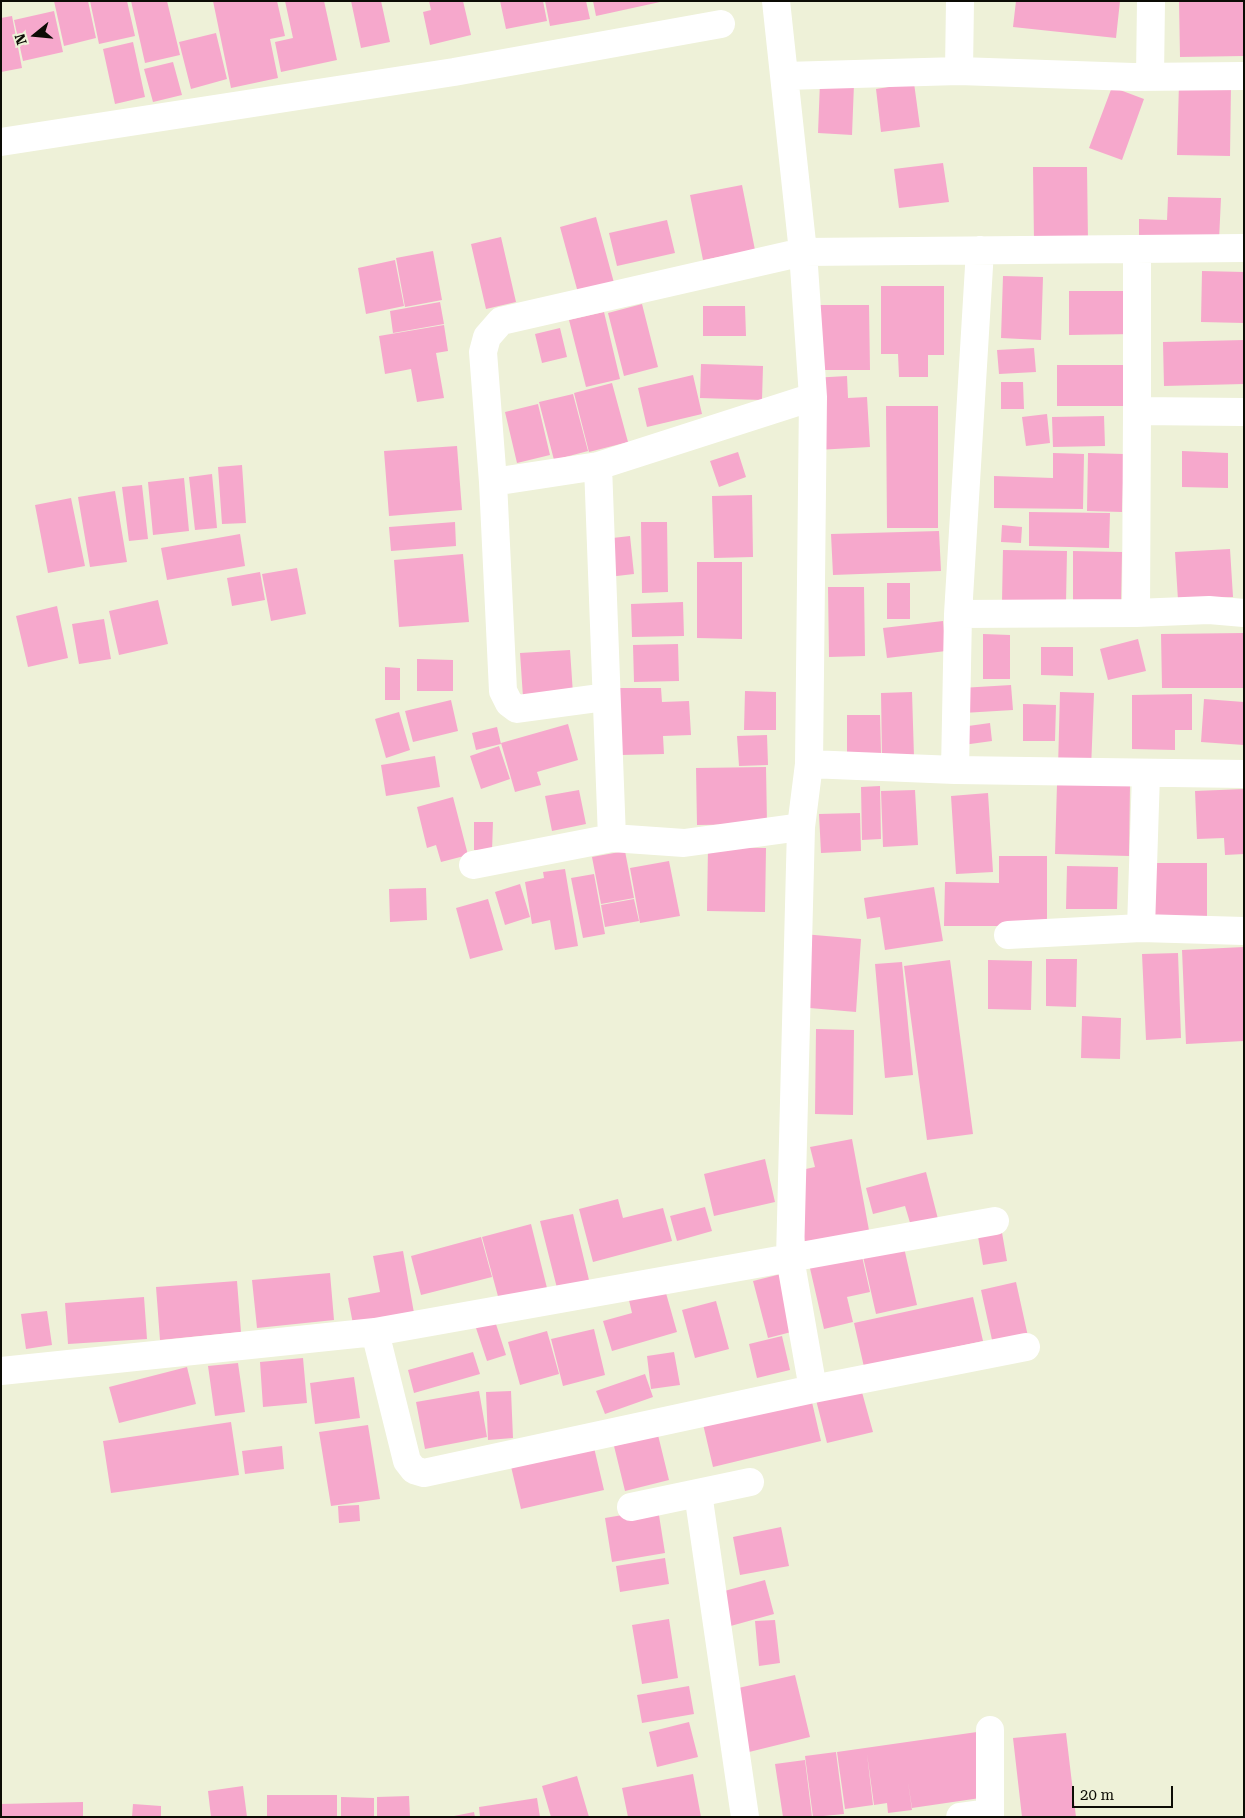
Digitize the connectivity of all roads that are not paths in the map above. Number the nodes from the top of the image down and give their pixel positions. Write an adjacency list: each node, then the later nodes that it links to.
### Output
1 (776, 1): 6 (street)
2 (960, 1): 5 (street)
3 (1151, 1): 8 (street)
4 (721, 24): 9 (street)
5 (959, 71): 6 (street); 8 (street)
6 (785, 76): 13 (street)
7 (1244, 76): 8 (street)
8 (1150, 77)
9 (1, 142)
10 (1244, 248): 11 (street)
11 (1137, 249): 12 (street); 15 (street)
12 (980, 250): 13 (street); 21 (street)
13 (803, 252): 14 (street); 18 (street)
14 (813, 397): 17 (street); 23 (street)
15 (1137, 410): 16 (street); 19 (street)
16 (1244, 412)
17 (598, 466): 18 (street); 22 (street)
18 (493, 482): 22 (street)
19 (1136, 612): 20 (street); 21 (street)
20 (1244, 613)
21 (958, 614): 24 (street)
22 (606, 697): 28 (street)
23 (809, 764): 24 (street); 27 (street)
24 (955, 770): 25 (street)
25 (1146, 774): 26 (street); 30 (street)
26 (1244, 774)
27 (802, 827): 28 (street); 34 (street)
28 (612, 838): 29 (street)
29 (473, 865)
30 (1141, 928): 31 (street); 32 (street)
31 (1244, 931)
32 (1008, 935)
33 (995, 1221): 34 (street)
34 (790, 1258): 35 (street); 38 (street)
35 (375, 1332): 37 (street); 38 (street)
36 (1026, 1347): 38 (street)
37 (1, 1372)
38 (813, 1389)
39 (750, 1482): 40 (street)
40 (698, 1493): 41 (street); 44 (street)
41 (631, 1507)
42 (990, 1730): 43 (street)
43 (990, 1815): 45 (street)
44 (745, 1817)
45 (960, 1817)

